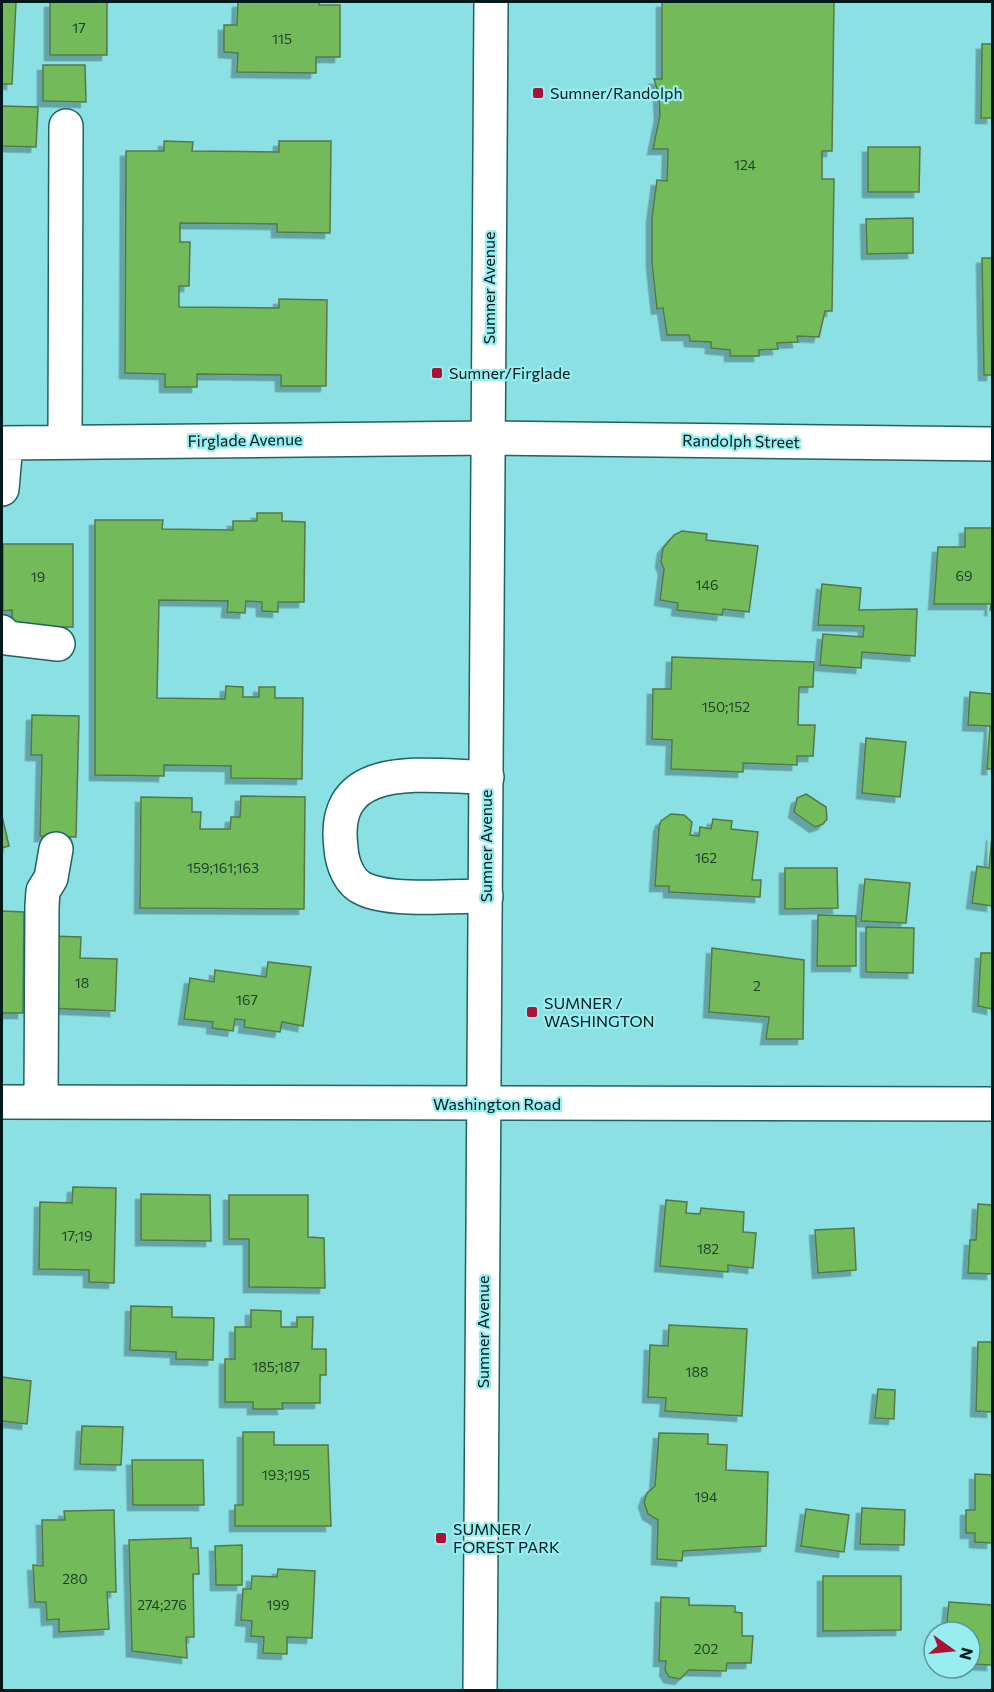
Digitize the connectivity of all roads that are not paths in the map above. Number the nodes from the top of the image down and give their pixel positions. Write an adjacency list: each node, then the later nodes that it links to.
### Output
1 (491, 2): 3 (street, Sumner Avenue)
2 (66, 126): 4 (street)
3 (489, 438): 4 (street, Firglade Avenue); 6 (street, Randolph Street); 10 (street, Sumner Avenue)
4 (65, 442): 5 (street, Firglade Avenue)
5 (4, 443): 7 (street)
6 (993, 444)
7 (2, 489)
8 (2, 632): 9 (street)
9 (58, 644)
10 (487, 777): 12 (street, Sumner Avenue); 12 (street)
11 (56, 849): 14 (street)
12 (486, 896): 15 (street, Sumner Avenue)
13 (2, 1102): 14 (street, Washington Road)
14 (41, 1102): 15 (street, Washington Road)
15 (485, 1104): 16 (street, Washington Road); 17 (street, Sumner Avenue)
16 (993, 1104)
17 (480, 1690)

